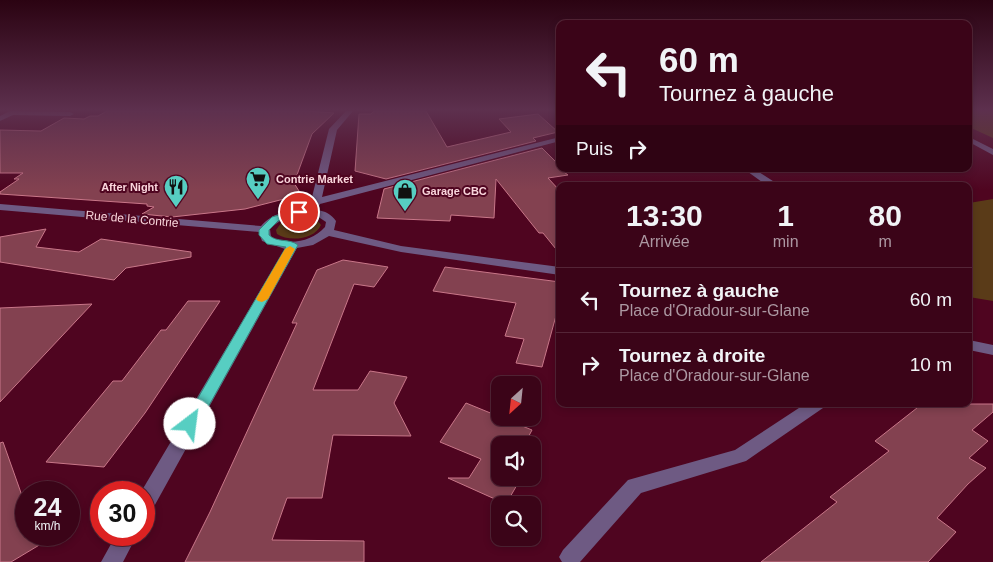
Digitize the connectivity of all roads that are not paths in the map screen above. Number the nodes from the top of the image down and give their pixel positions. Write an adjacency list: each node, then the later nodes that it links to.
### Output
1 (331, 137): 7 (street)
2 (556, 140): 7 (street)
3 (972, 142): 4 (street)
4 (993, 152)
5 (753, 172): 6 (street)
6 (770, 182)
7 (316, 202): 9 (street)
8 (0, 206): 10 (street, Rue de la Contrie)
9 (310, 212): 10 (street); 11 (street)
10 (264, 230): 12 (street)
11 (327, 232): 12 (street); 13 (street)
12 (293, 245): 17 (street)
13 (556, 270)
14 (972, 346): 15 (street)
15 (993, 350)
16 (813, 407): 19 (street)
17 (155, 487)
18 (121, 546): 20 (street)
19 (570, 557)
20 (112, 562)

